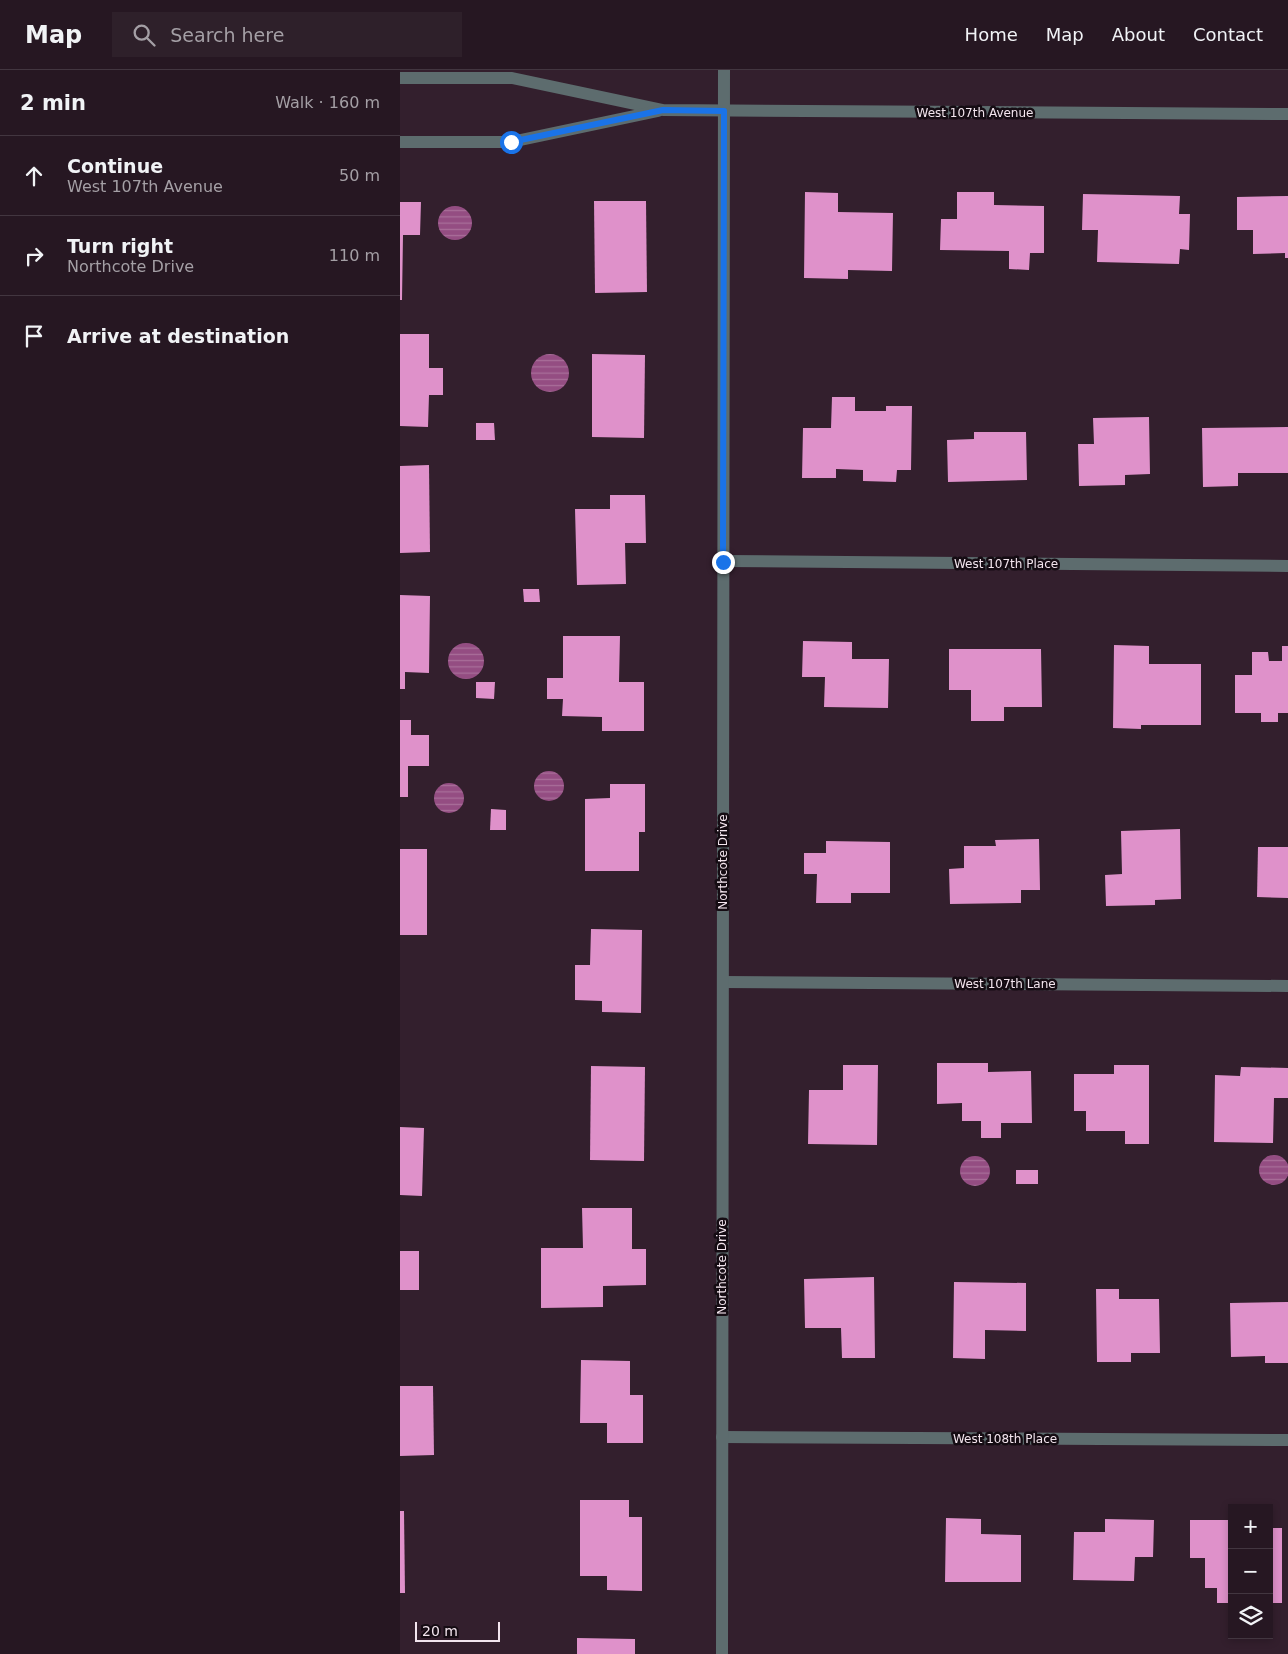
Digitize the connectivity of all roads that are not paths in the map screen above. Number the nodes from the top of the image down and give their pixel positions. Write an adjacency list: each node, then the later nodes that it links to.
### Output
1 (724, 70): 4 (street, Northcote Drive)
2 (400, 78): 3 (street, West 107th Avenue)
3 (663, 110): 4 (street, West 107th Avenue); 6 (street, West 107th Avenue)
4 (724, 111): 5 (street, West 107th Avenue); 7 (street, Northcote Drive)
5 (1288, 114)
6 (400, 142)
7 (723, 562): 8 (street, West 107th Place); 9 (street, Northcote Drive)
8 (1288, 566)
9 (723, 982): 10 (street, West 107th Lane); 11 (street, Northcote Drive)
10 (1288, 986)
11 (722, 1438): 12 (street, West 108th Place); 13 (street, Northcote Drive)
12 (1288, 1440)
13 (722, 1654)

